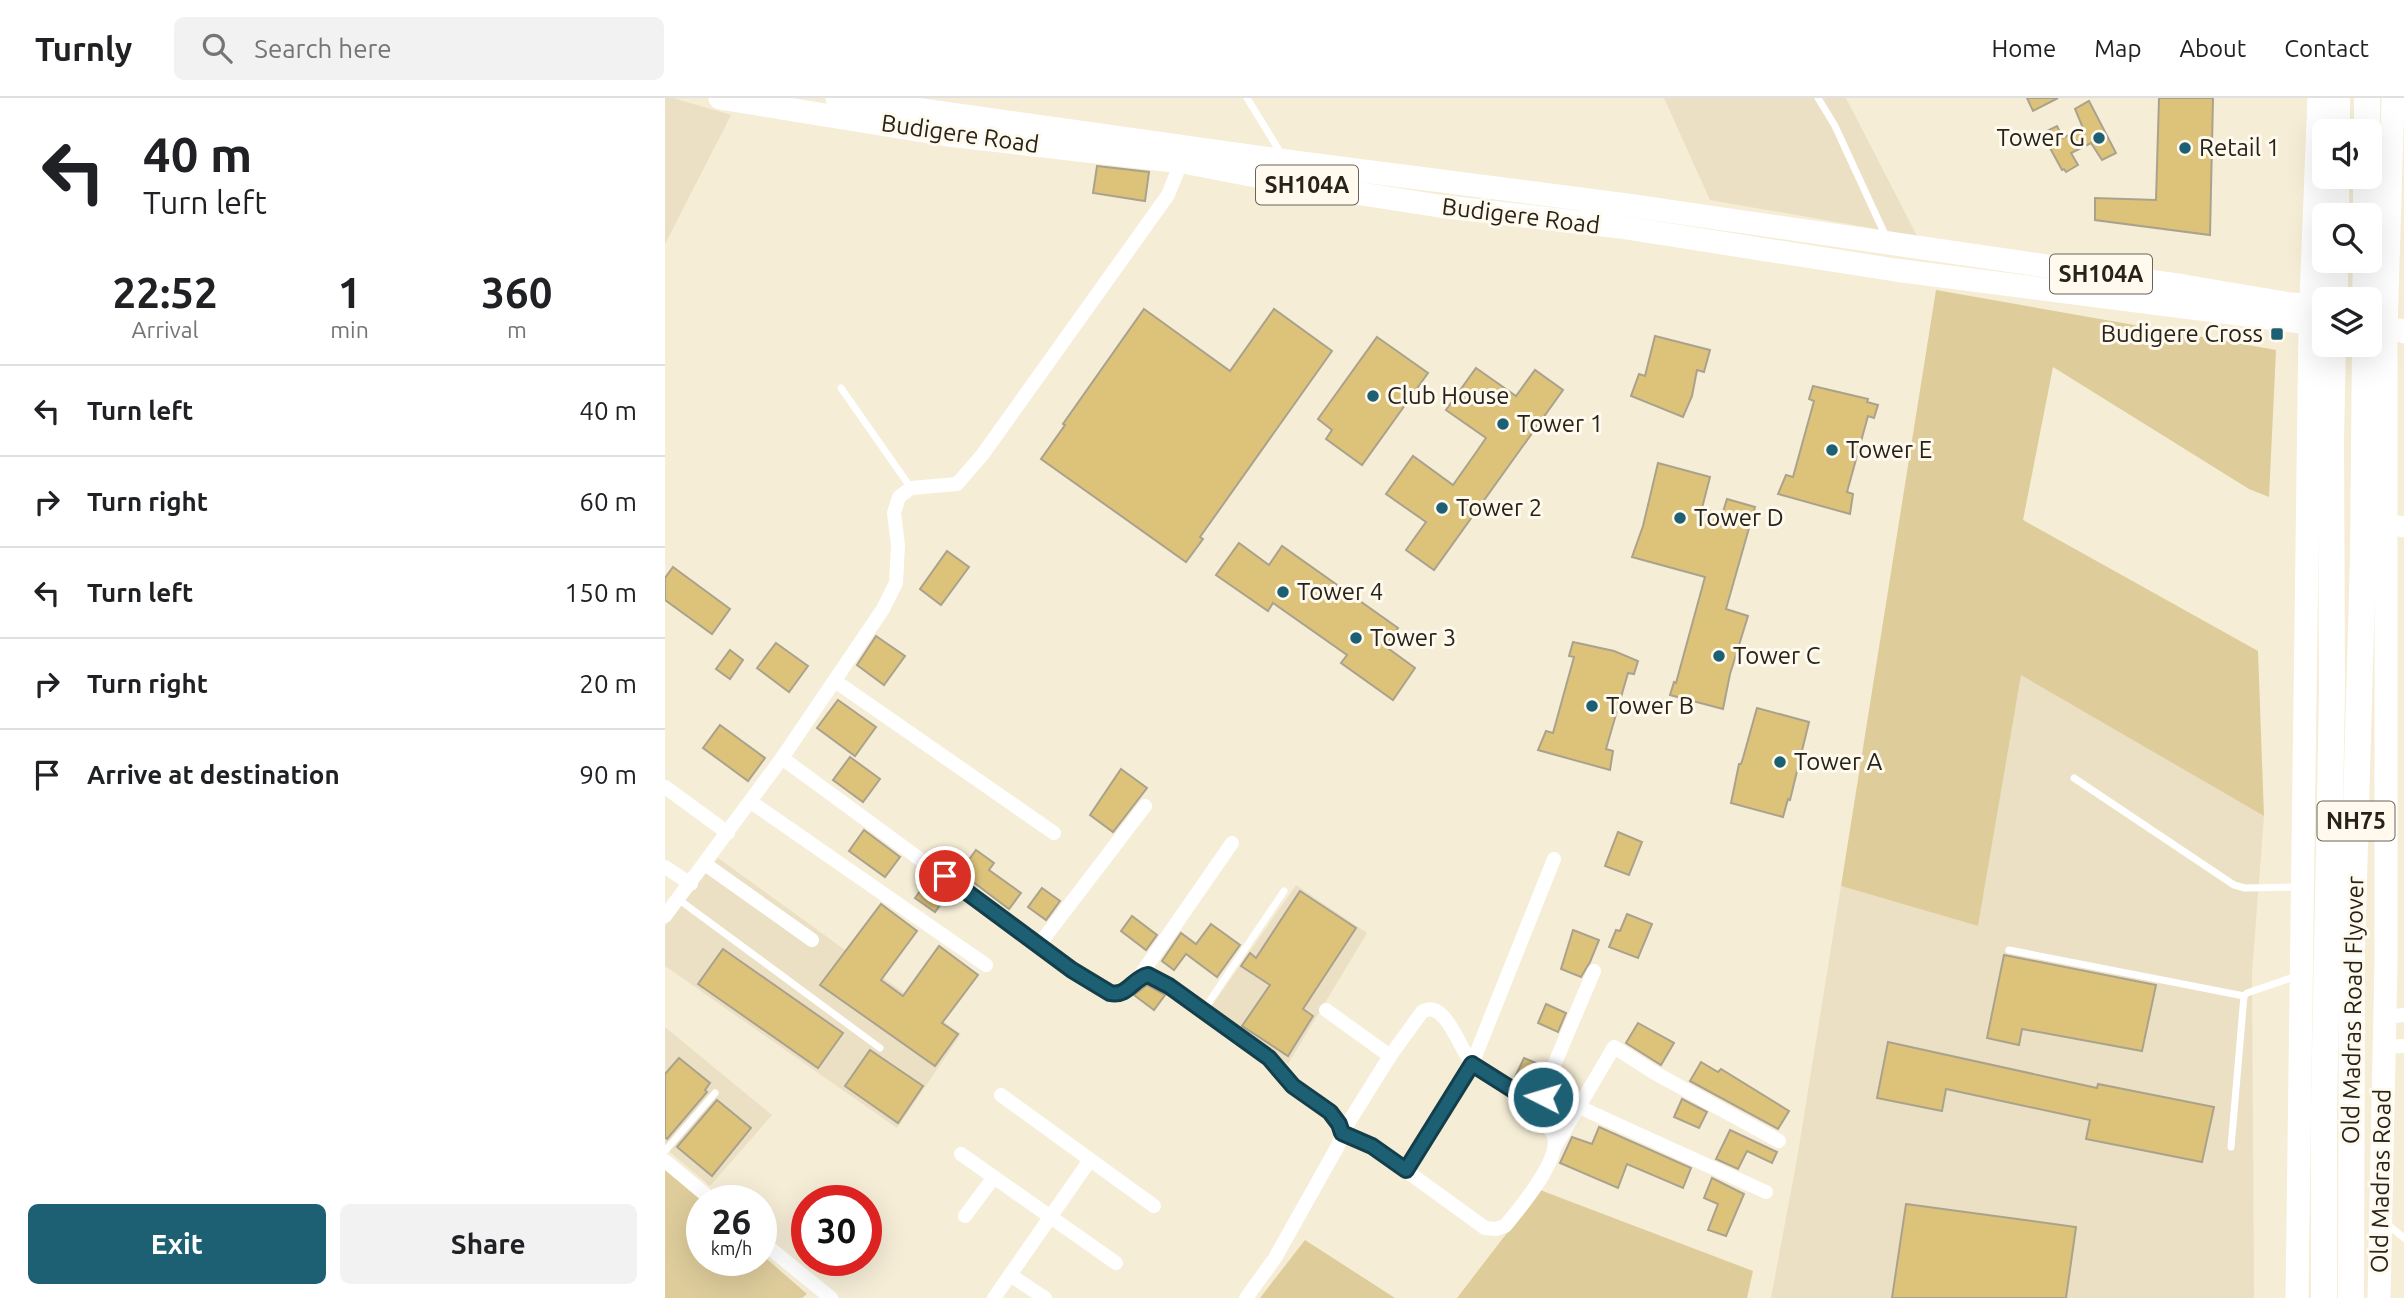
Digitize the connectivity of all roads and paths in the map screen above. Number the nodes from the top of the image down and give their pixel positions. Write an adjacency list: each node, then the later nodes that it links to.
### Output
1 (720, 98): 11 (main road, Budigere Road / SH104A)
2 (837, 98): 11 (main road, Budigere Road / SH104A)
3 (1247, 98): 12 (lane)
4 (1818, 98): 13 (lane)
5 (2319, 98): 14 (main road)
6 (2337, 98): 9 (highway)
7 (2367, 98): 10 (highway)
8 (2393, 98): 15 (main road, Old Madras Road)
9 (2337, 119)
10 (2367, 119)
11 (1184, 154): 12 (main road, Budigere Road / SH104A); 16 (main road, Budigere Road / SH104A); 23 (street)
12 (1286, 161): 13 (main road, Budigere Road / SH104A)
13 (1889, 244): 17 (main road, Budigere Road / SH104A)
14 (2321, 287)
15 (2382, 304)
16 (2312, 311)
17 (2312, 311)
18 (2382, 337): 24 (main road, Old Madras Road)
19 (2320, 357): 38 (main road)
20 (2333, 357): 86 (highway, Old Madras Road Flyover / NH75)
21 (2378, 357): 87 (highway, Old Madras Road Flyover / NH75)
22 (841, 388): 23 (lane)
23 (911, 488): 25 (street)
24 (2395, 525): 52 (main road, Old Madras Road)
25 (835, 681): 26 (street); 32 (street)
26 (782, 758): 29 (street); 43 (street)
27 (2074, 778): 38 (lane)
28 (665, 787): 31 (street)
29 (751, 802): 31 (street); 45 (street)
30 (1145, 806): 43 (street)
31 (728, 833): 35 (street)
32 (1054, 834)
33 (1232, 843): 48 (street)
34 (1555, 859): 56 (street)
35 (705, 864): 37 (street); 42 (street)
36 (665, 867): 37 (street)
37 (691, 884): 40 (street)
38 (2303, 887): 47 (main road)
39 (1284, 891): 51 (lane)
40 (678, 899): 41 (street); 54 (lane)
41 (665, 916)
42 (812, 940)
43 (1038, 946): 48 (street)
44 (2010, 950): 49 (lane)
45 (986, 965)
46 (1594, 971): 59 (street)
47 (2301, 975): 49 (lane); 85 (main road)
48 (1134, 984): 51 (street)
49 (2244, 996): 63 (lane)
50 (1326, 1010): 55 (street)
51 (1203, 1011): 61 (street)
52 (2394, 1016): 53 (main road, Old Madras Road)
53 (2394, 1047): 76 (main road, Old Madras Road)
54 (880, 1048)
55 (1390, 1056): 56 (street); 61 (street)
56 (1472, 1064): 59 (street); 69 (street)
57 (715, 1093): 65 (lane)
58 (1001, 1095): 67 (street)
59 (1540, 1107): 64 (street)
60 (1579, 1107): 62 (street); 64 (street); 72 (street)
61 (1342, 1133): 69 (street); 84 (street)
62 (1779, 1141)
63 (2231, 1147)
64 (1554, 1148): 69 (street)
65 (665, 1151)
66 (961, 1154): 70 (street)
67 (1090, 1160): 73 (street); 75 (street)
68 (665, 1161): 71 (street)
69 (1406, 1170)
70 (994, 1177): 74 (street); 75 (street)
71 (694, 1185)
72 (1766, 1192)
73 (1154, 1206)
74 (965, 1216)
75 (1051, 1217): 79 (street); 80 (street)
76 (2381, 1219): 77 (lane); 88 (main road, Old Madras Road)
77 (2404, 1238)
78 (777, 1254): 81 (street)
79 (1117, 1263)
80 (1010, 1275): 82 (street); 83 (street)
81 (831, 1298)
82 (994, 1298)
83 (1045, 1298)
84 (1246, 1298)
85 (2297, 1298)
86 (2324, 1298)
87 (2351, 1298)
88 (2379, 1298)

